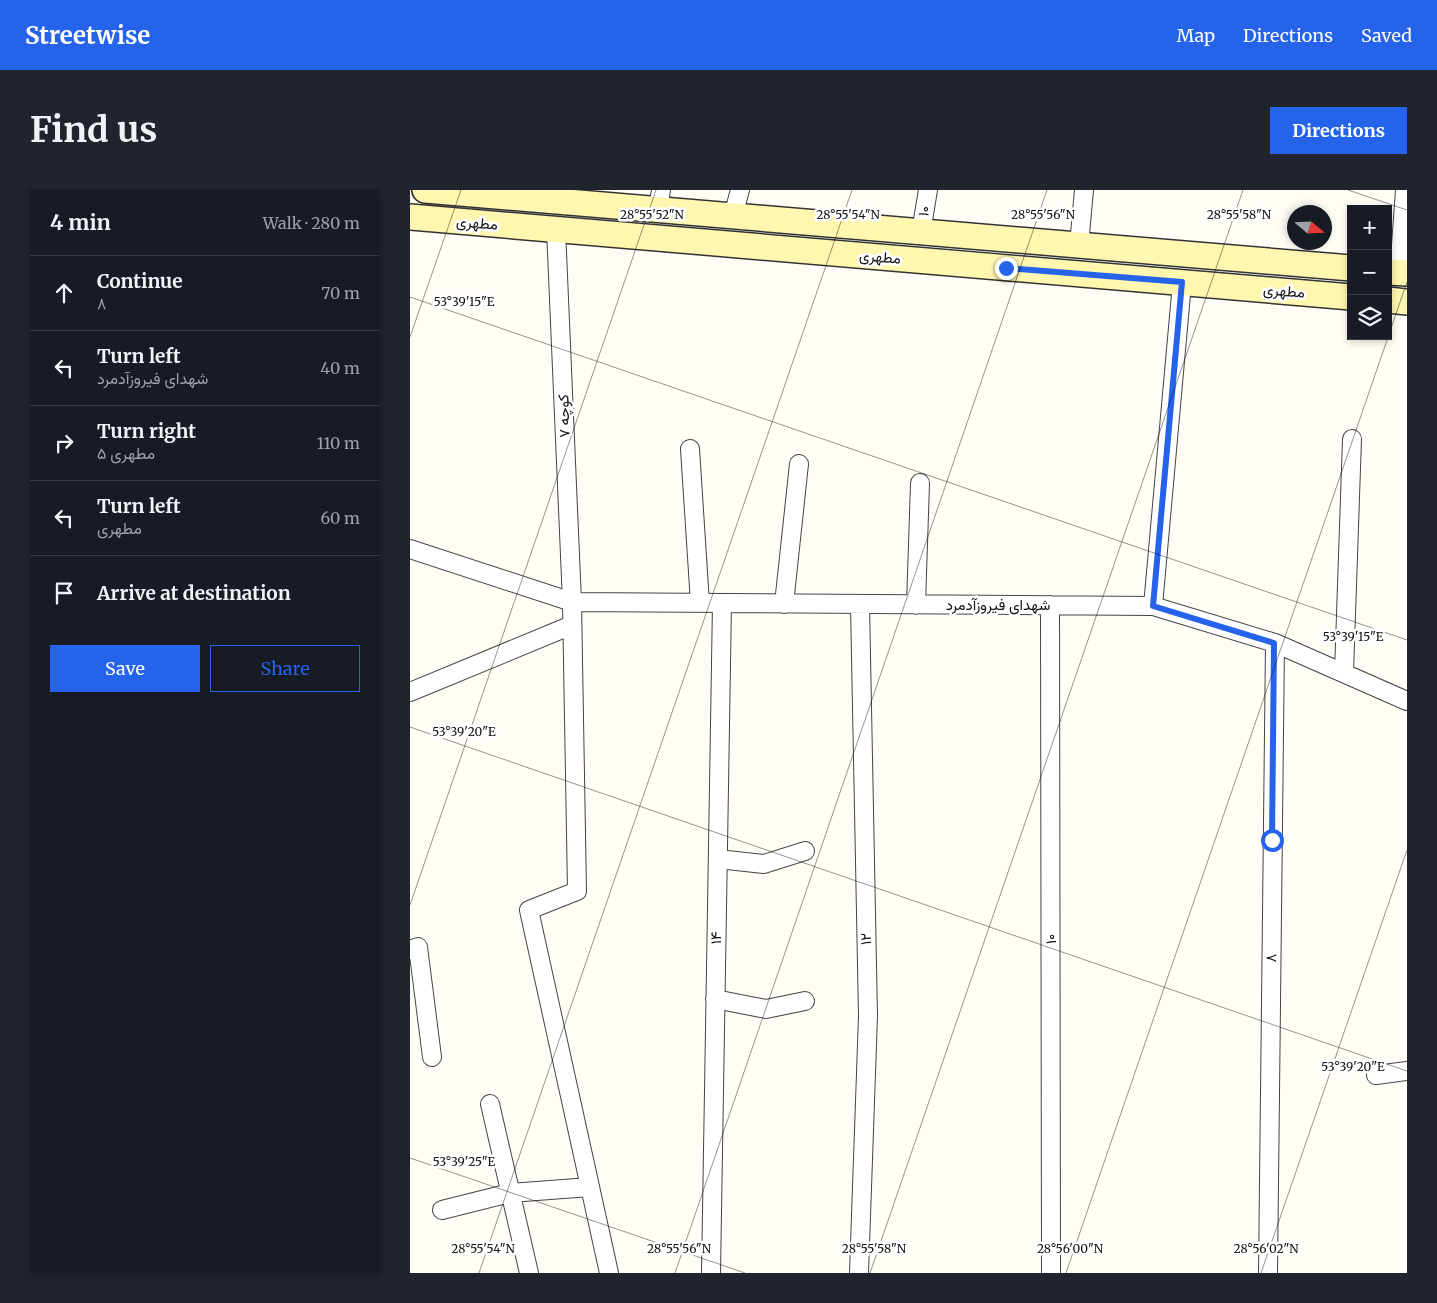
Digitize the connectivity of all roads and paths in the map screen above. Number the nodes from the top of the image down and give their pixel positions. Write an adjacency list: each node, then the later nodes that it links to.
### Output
1 (425, 190): 6 (main road, مطهری)
2 (740, 190): 7 (street)
3 (928, 190): 10 (street, ۱۰)
4 (1084, 190): 11 (street)
5 (1405, 190): 13 (street)
6 (659, 200): 7 (main road, مطهری)
7 (733, 216): 10 (main road, مطهری)
8 (410, 217): 9 (main road, مطهری)
9 (556, 229): 14 (main road, مطهری); 23 (street, کوچه ۷)
10 (920, 232): 11 (main road, مطهری)
11 (1079, 245): 12 (main road, مطهری)
12 (1346, 268): 15 (main road)
13 (1398, 272)
14 (1182, 282): 15 (main road, مطهری); 30 (street)
15 (1345, 296)
16 (1392, 300): 17 (main road)
17 (1407, 302)
18 (1352, 439): 33 (street)
19 (690, 449): 25 (street)
20 (799, 464): 26 (street)
21 (920, 483): 28 (street)
22 (410, 549): 23 (street, شهدای فیروزآدمرد)
23 (572, 602): 25 (street, شهدای فیروزآدمرد); 31 (street, کوچه ۷)
24 (722, 603): 25 (street, شهدای فیروزآدمرد); 26 (street, شهدای فیروزآدمرد); 37 (street, ۱۴)
25 (700, 604)
26 (784, 604): 27 (street, شهدای فیروزآدمرد)
27 (860, 604): 28 (street, شهدای فیروزآدمرد); 51 (street, ۱۲)
28 (916, 604): 29 (street, شهدای فیروزآدمرد)
29 (1050, 606): 30 (street, شهدای فیروزآدمرد); 52 (street, ۱۰)
30 (1153, 606): 32 (street, شهدای فیروزآدمرد)
31 (572, 625): 34 (street); 45 (street, کوچه ۷)
32 (1274, 643): 33 (street, شهدای فیروزآدمرد); 53 (street, ۸)
33 (1344, 673): 35 (street, شهدای فیروزآدمرد)
34 (410, 692)
35 (1407, 701)
36 (805, 851): 37 (street)
37 (718, 859): 39 (street, ۱۴)
38 (410, 950): 41 (street)
39 (716, 999): 40 (street); 50 (street, ۱۴)
40 (805, 1001)
41 (432, 1057)
42 (1407, 1071): 43 (street)
43 (1376, 1075)
44 (490, 1104): 46 (street)
45 (590, 1187): 46 (street); 49 (street)
46 (510, 1193): 47 (street); 48 (street)
47 (442, 1210)
48 (529, 1273)
49 (609, 1273)
50 (711, 1273)
51 (859, 1273)
52 (1051, 1273)
53 (1268, 1273)

